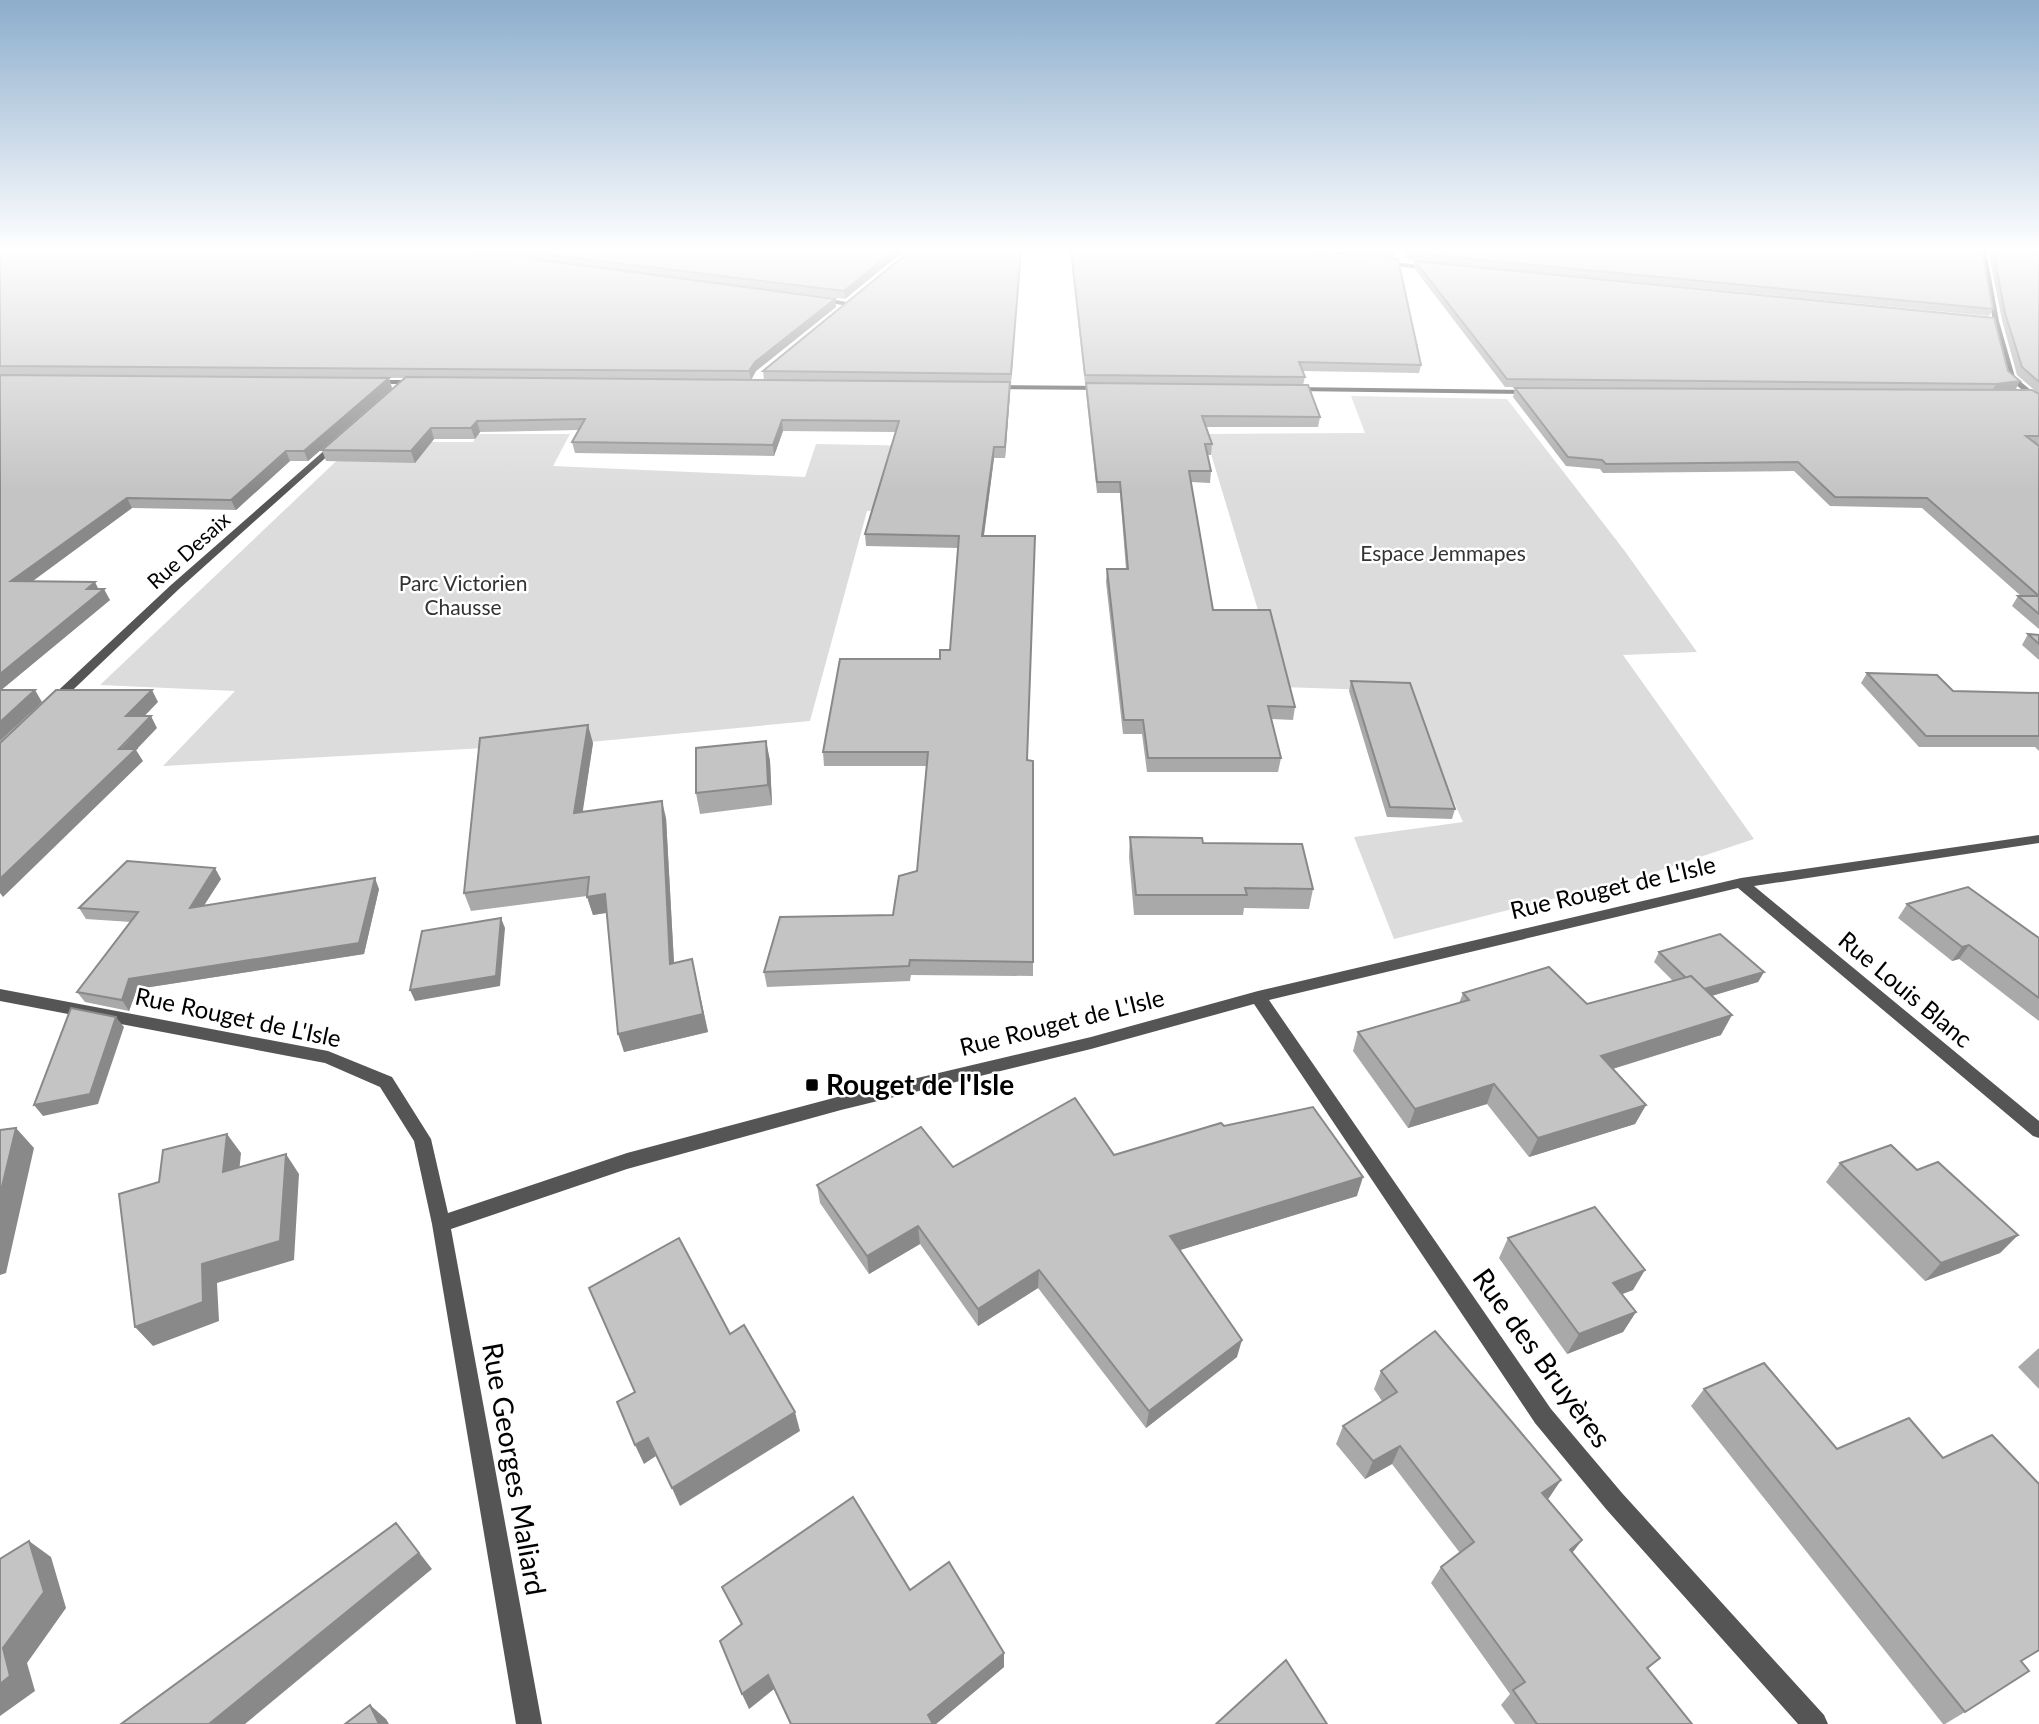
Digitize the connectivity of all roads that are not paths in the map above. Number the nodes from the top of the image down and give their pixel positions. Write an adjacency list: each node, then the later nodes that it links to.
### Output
1 (1998, 330): 9 (street)
2 (365, 382): 3 (street)
3 (407, 382): 4 (street); 11 (street)
4 (434, 382)
5 (988, 387): 6 (street)
6 (1114, 388)
7 (1281, 389): 8 (street)
8 (1546, 392)
9 (2031, 393): 10 (street); 12 (street)
10 (2018, 394)
11 (387, 399)
12 (2039, 401)
13 (347, 435): 14 (street, Rue Desaix)
14 (39, 716)
15 (2039, 839): 16 (street, Rue Rouget de L'Isle)
16 (1741, 883): 18 (street, Rue Rouget de L'Isle); 19 (street, Rue Louis Blanc)
17 (0, 995): 20 (street, Rue Rouget de L'Isle)
18 (1258, 998): 20 (street, Rue Rouget de L'Isle); 22 (street, Rue des Bruyères)
19 (2039, 1131)
20 (441, 1224): 21 (street, Rue Georges Maliard)
21 (529, 1724)
22 (1815, 1724)

